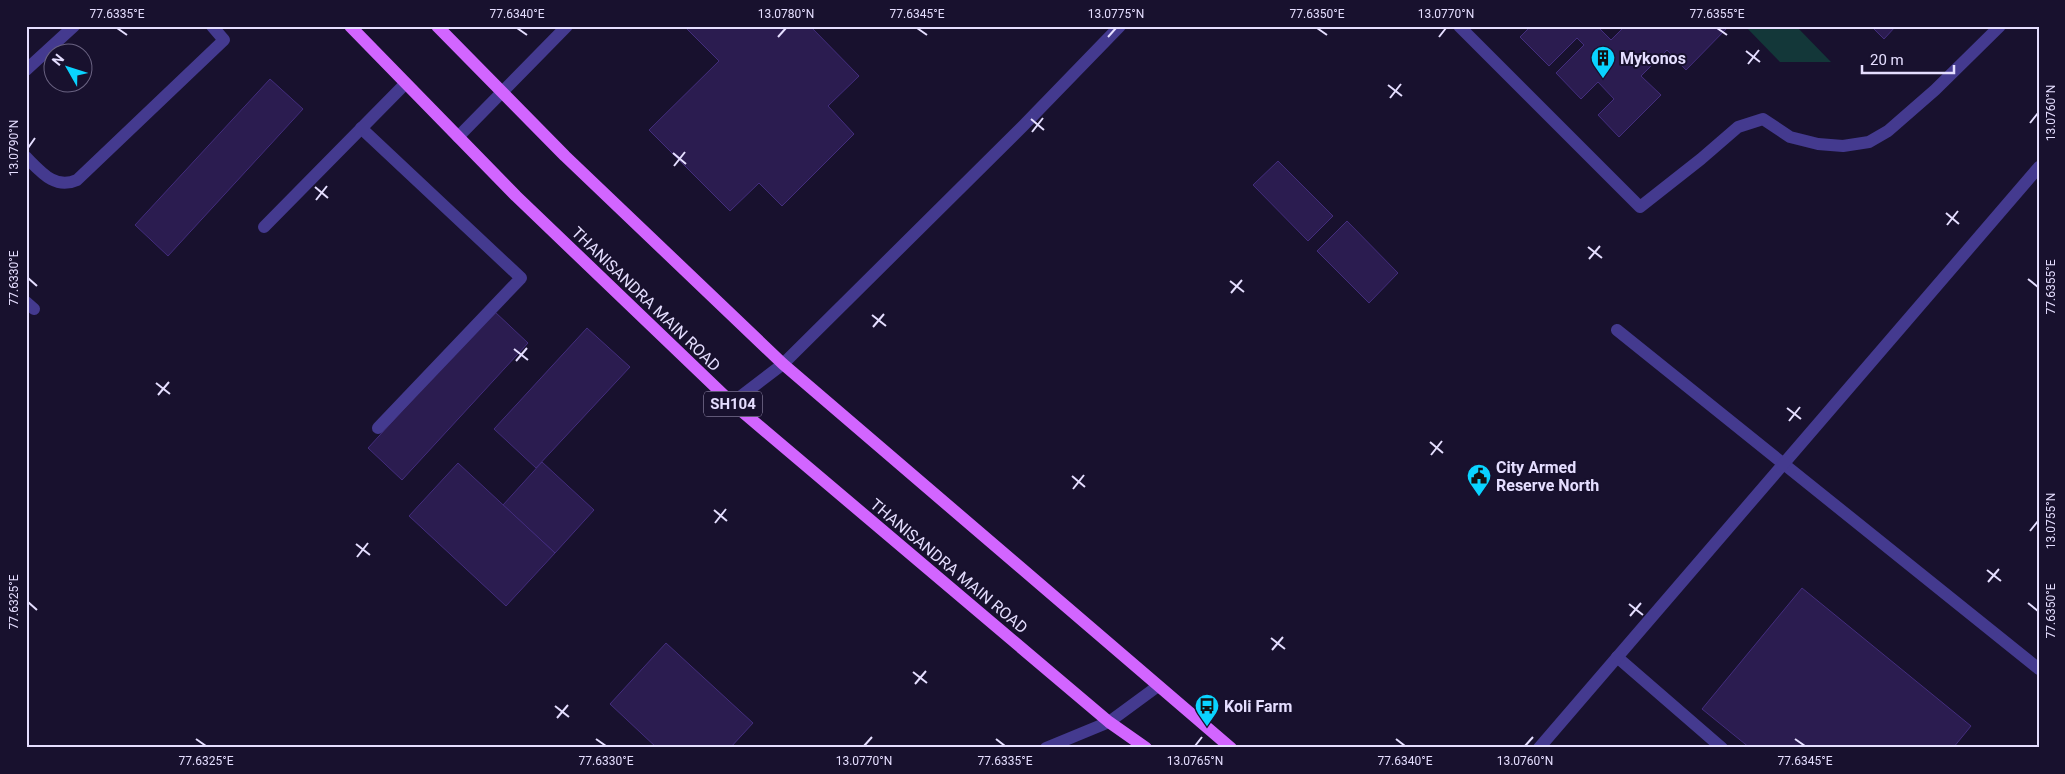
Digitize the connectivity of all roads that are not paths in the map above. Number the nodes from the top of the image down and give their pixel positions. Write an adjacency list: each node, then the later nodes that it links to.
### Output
1 (74, 26): 9 (street)
2 (212, 26): 14 (street)
3 (350, 26): 10 (main road, THANISANDRA MAIN ROAD / SH104)
4 (437, 26): 11 (main road)
5 (567, 26): 11 (street)
6 (1120, 26): 18 (street)
7 (1459, 26): 8 (street)
8 (2000, 26)
9 (26, 70)
10 (405, 84): 12 (street); 13 (main road, THANISANDRA MAIN ROAD / SH104)
11 (503, 93): 13 (street); 18 (main road)
12 (361, 128): 16 (street); 20 (street)
13 (458, 137): 19 (main road, THANISANDRA MAIN ROAD / SH104)
14 (26, 157)
15 (2039, 167): 21 (street)
16 (264, 227)
17 (1617, 330): 21 (street)
18 (784, 364): 19 (street); 24 (main road)
19 (732, 403): 25 (main road, THANISANDRA MAIN ROAD / SH104)
20 (378, 428)
21 (1783, 463): 22 (street); 23 (street)
22 (1617, 657): 29 (street); 30 (street)
23 (2039, 669)
24 (1158, 686): 25 (street); 28 (main road)
25 (1109, 722): 26 (street); 27 (main road, THANISANDRA MAIN ROAD / SH104)
26 (1046, 748)
27 (1146, 748)
28 (1231, 748)
29 (1539, 748)
30 (1722, 748)

